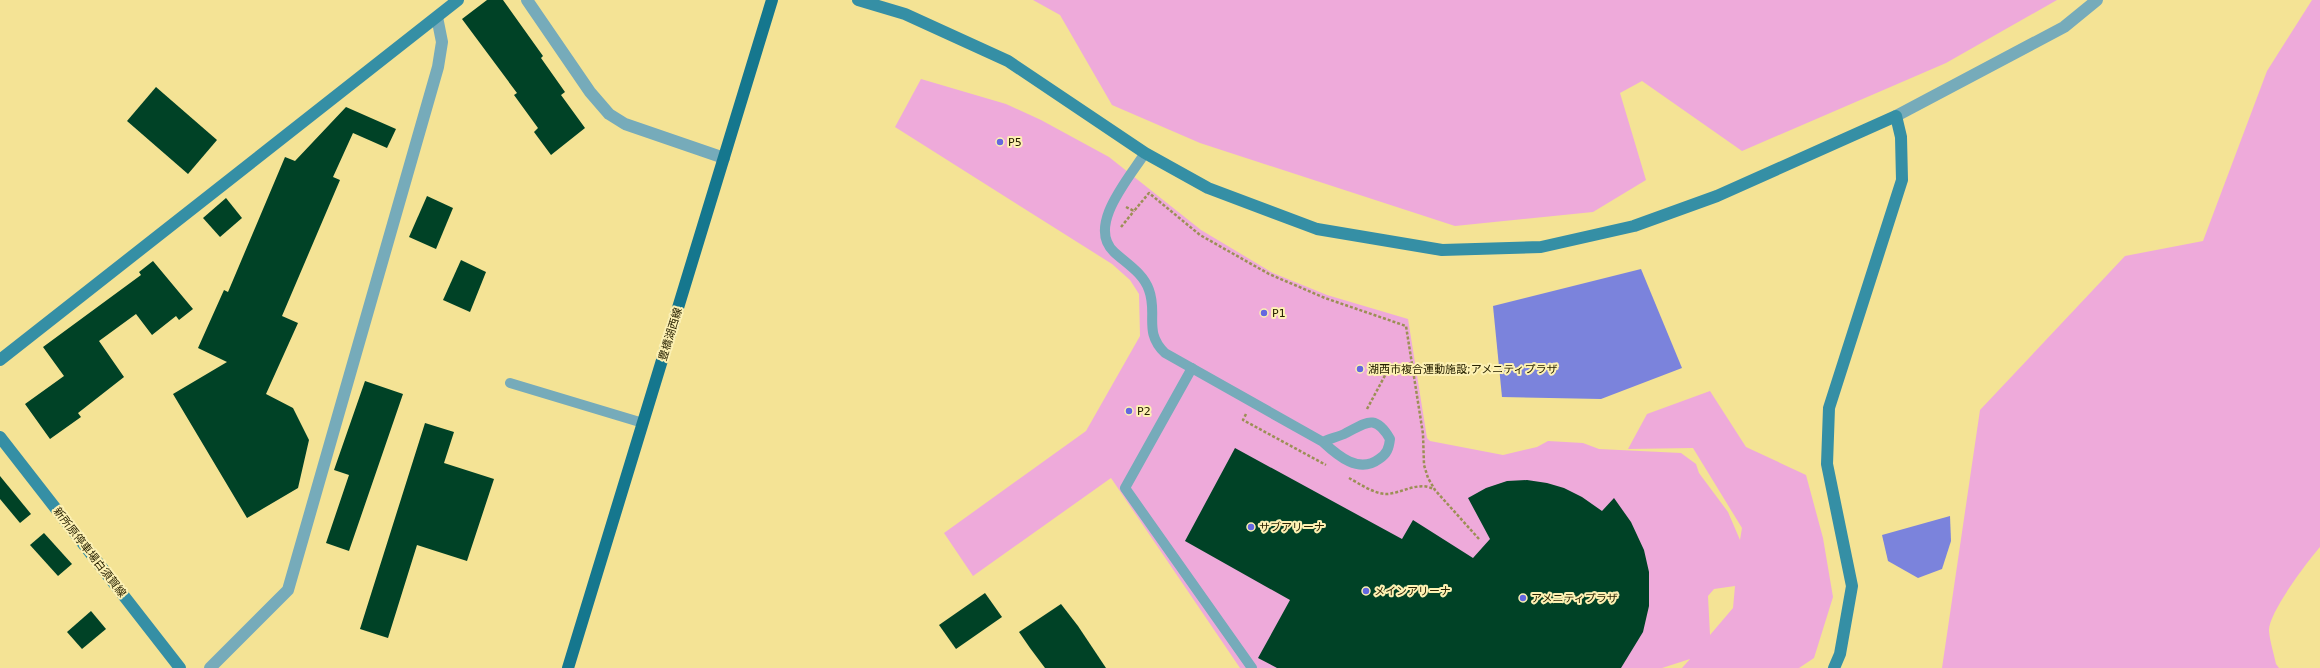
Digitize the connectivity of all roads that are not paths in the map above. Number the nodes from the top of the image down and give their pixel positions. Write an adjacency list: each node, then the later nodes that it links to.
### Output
1 (458, 0): 6 (street)
2 (527, 0): 9 (street)
3 (772, 0): 9 (main road, 豊橋湖西線)
4 (858, 0): 8 (street)
5 (2098, 0): 7 (street)
6 (437, 17): 10 (street); 17 (street)
7 (1896, 116): 8 (street); 20 (street)
8 (1145, 153): 11 (lane)
9 (724, 158): 13 (main road, 豊橋湖西線)
10 (0, 360)
11 (1192, 368): 15 (lane); 19 (lane)
12 (510, 383): 13 (lane)
13 (643, 423): 18 (main road, 豊橋湖西線)
14 (0, 437): 16 (street, 新所原停車場白須賀線)
15 (1323, 442): 15 (lane)
16 (180, 668)
17 (210, 668)
18 (568, 668)
19 (1252, 668)
20 (1834, 668)

